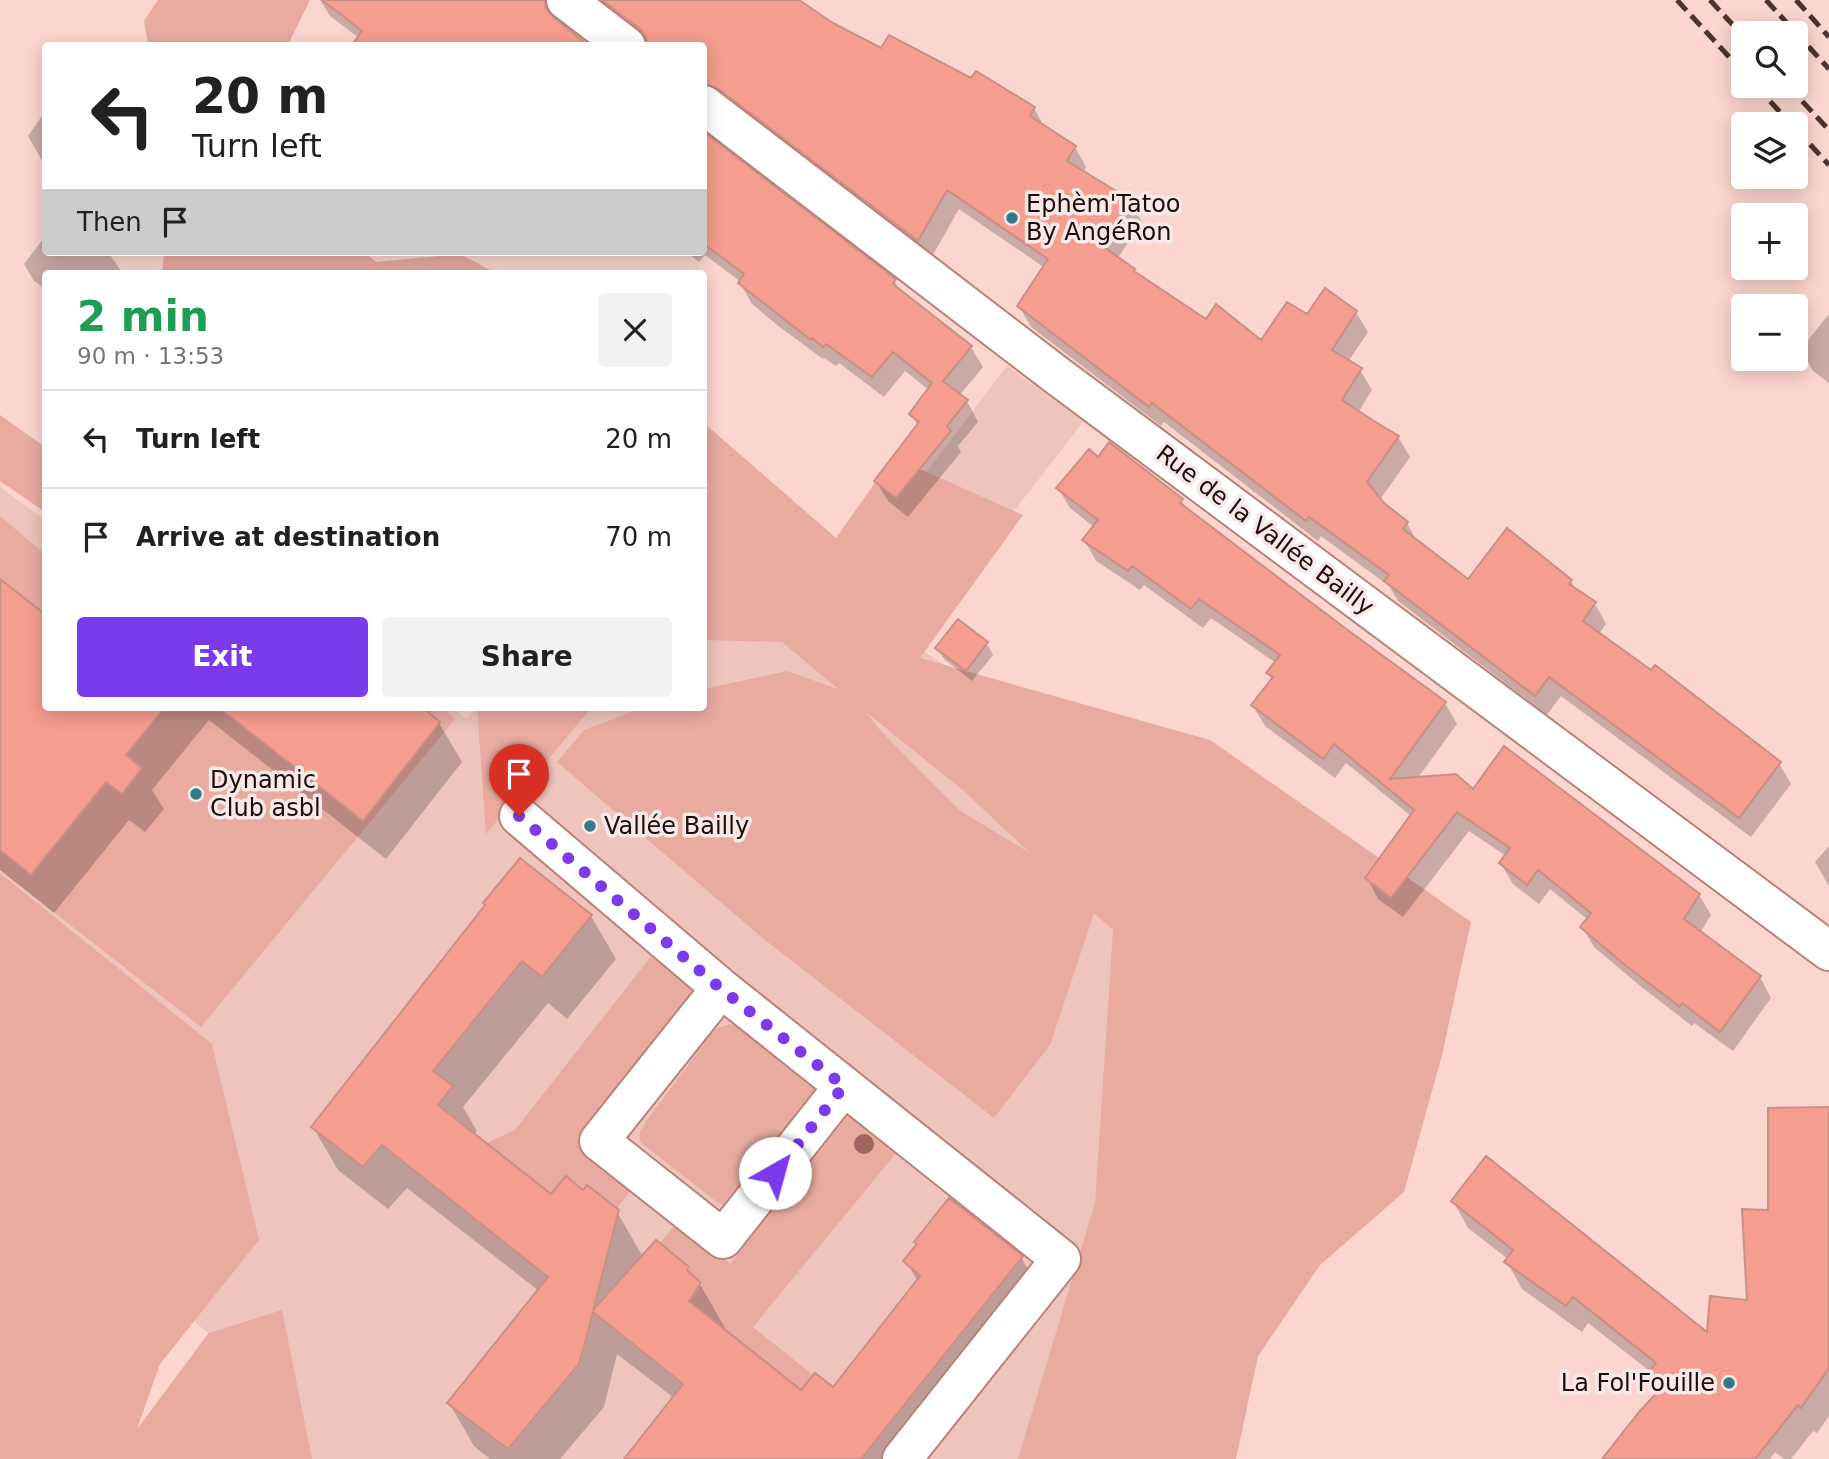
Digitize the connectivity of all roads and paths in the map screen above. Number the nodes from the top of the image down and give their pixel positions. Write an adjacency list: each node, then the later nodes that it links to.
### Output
1 (566, 0): 2 (street)
2 (621, 42)
3 (707, 107): 5 (street, Rue de la Vallée Bailly)
4 (519, 816): 6 (street)
5 (1829, 951)
6 (720, 988): 7 (street); 7 (street)
7 (844, 1086): 8 (street)
8 (902, 1459)

